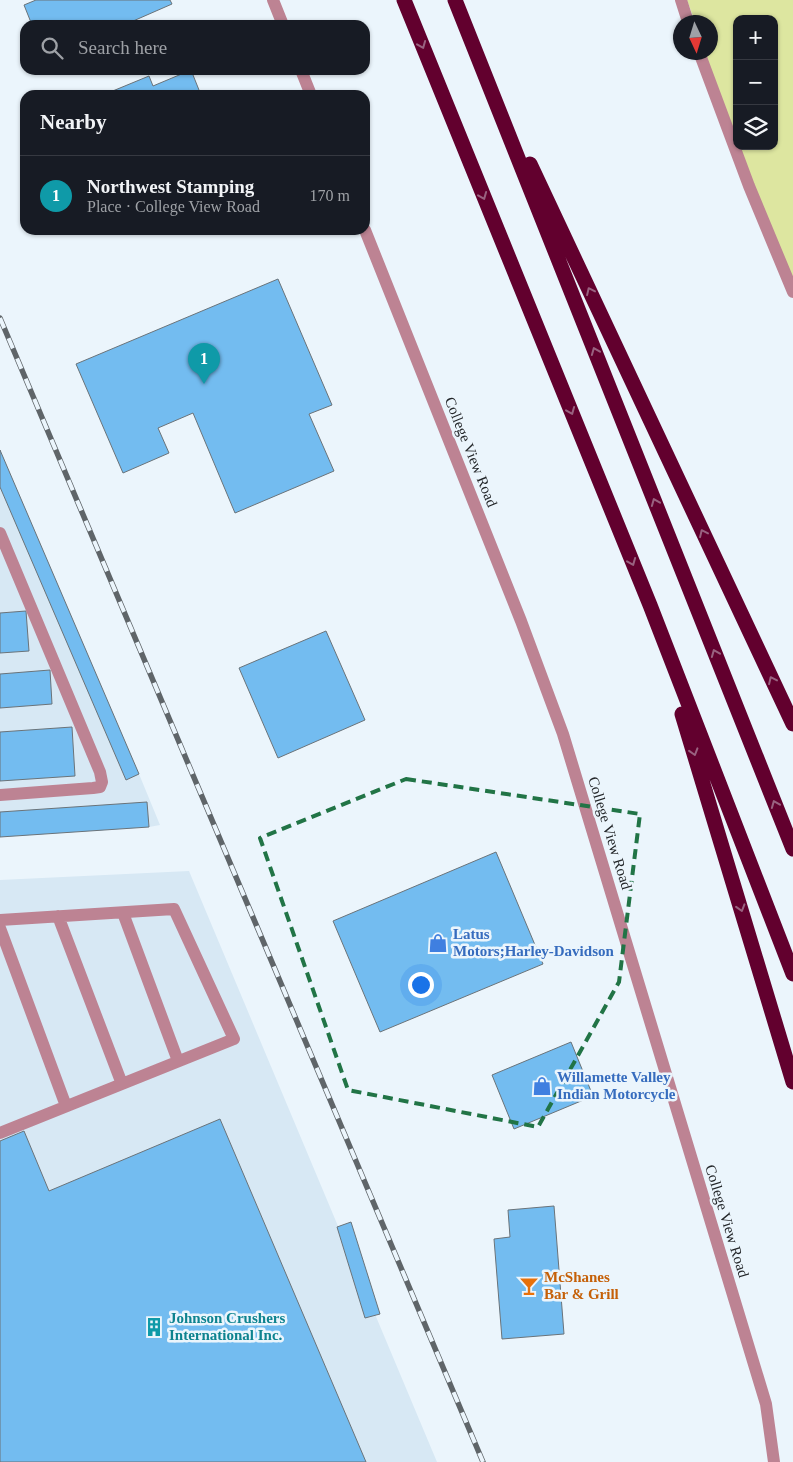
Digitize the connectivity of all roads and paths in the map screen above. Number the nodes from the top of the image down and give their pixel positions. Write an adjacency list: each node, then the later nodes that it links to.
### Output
1 (273, 0): 6 (street)
2 (404, 0): 14 (highway, one-way to 14)
3 (455, 0): 7 (highway)
4 (681, 0): 5 (street)
5 (686, 15)
6 (281, 20)
7 (464, 24): 15 (highway, one-way to 7); 17 (highway, one-way to 7)
8 (701, 60): 12 (street)
9 (303, 75): 10 (street)
10 (309, 90)
11 (367, 235): 28 (street, College View Road)
12 (793, 292)
13 (0, 534): 16 (street)
14 (650, 605): 22 (highway); 24 (highway, one-way to 24)
15 (793, 724)
16 (0, 795)
17 (793, 850)
18 (123, 913): 19 (street); 23 (street); 23 (street)
19 (58, 916): 20 (street); 25 (street)
20 (0, 920)
21 (0, 928): 26 (street)
22 (793, 974)
23 (178, 1061): 25 (street)
24 (793, 1082)
25 (122, 1084): 26 (street)
26 (66, 1106): 27 (street)
27 (0, 1133)
28 (774, 1462)

